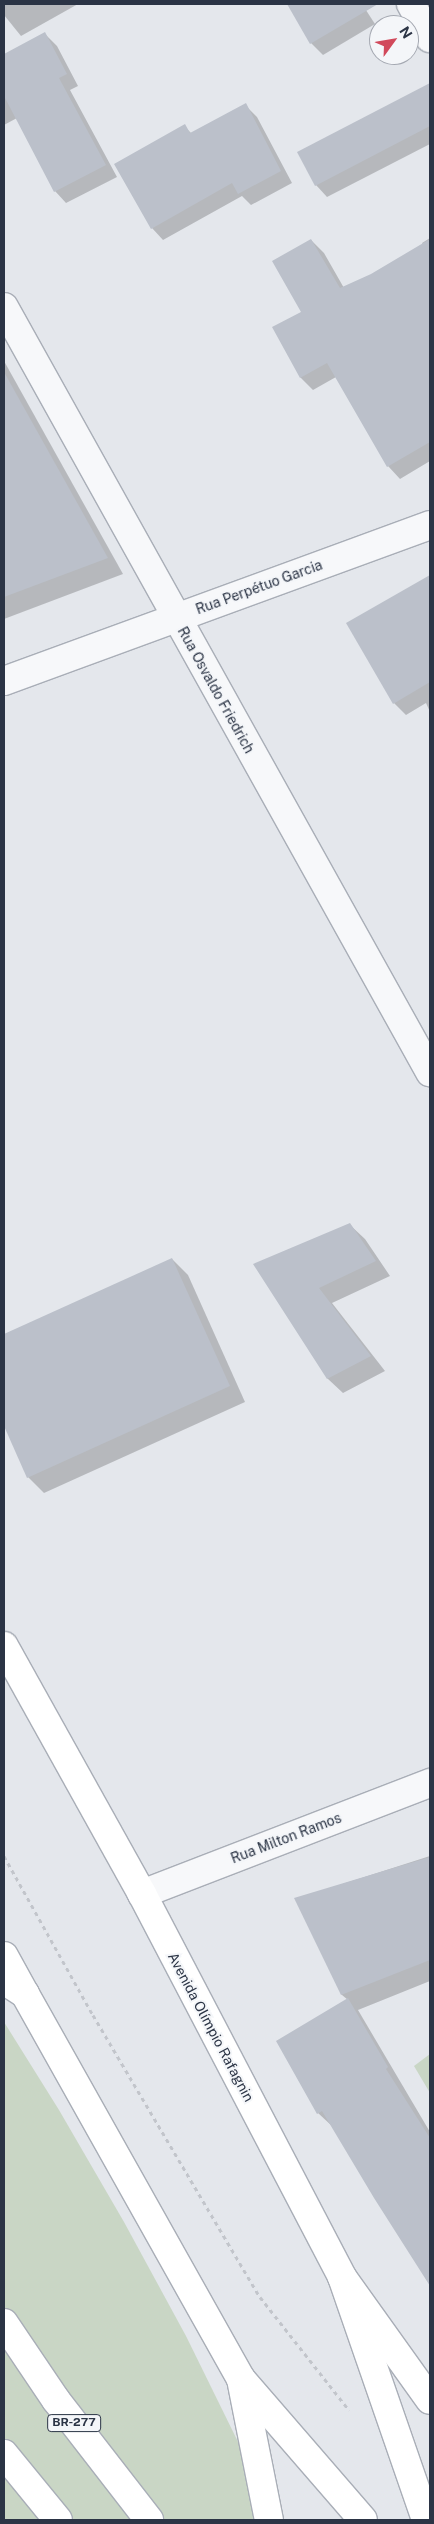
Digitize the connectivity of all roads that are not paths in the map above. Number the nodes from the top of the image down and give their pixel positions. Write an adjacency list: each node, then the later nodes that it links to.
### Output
1 (412, 4): 2 (street)
2 (430, 38)
3 (4, 307): 5 (street, Rua Osvaldo Friedrich)
4 (430, 525): 5 (street, Rua Perpétuo Garcia)
5 (175, 617): 6 (street, Rua Perpétuo Garcia); 7 (street, Rua Osvaldo Friedrich)
6 (4, 681)
7 (430, 1072)
8 (4, 1646): 10 (main road, Avenida Olímpio Rafagnin)
9 (430, 1782): 10 (street, Rua Milton Ramos)
10 (142, 1894): 13 (main road, Avenida Olímpio Rafagnin)
11 (4, 1956): 12 (main road)
12 (14, 1987): 15 (main road)
13 (342, 2277): 16 (main road, Avenida Olímpio Rafagnin); 22 (main road)
14 (4, 2323): 19 (main road, BR-277)
15 (241, 2380): 20 (main road); 21 (main road)
16 (430, 2400)
17 (4, 2454): 18 (main road)
18 (58, 2520)
19 (149, 2520)
20 (269, 2520)
21 (363, 2520)
22 (426, 2520)

